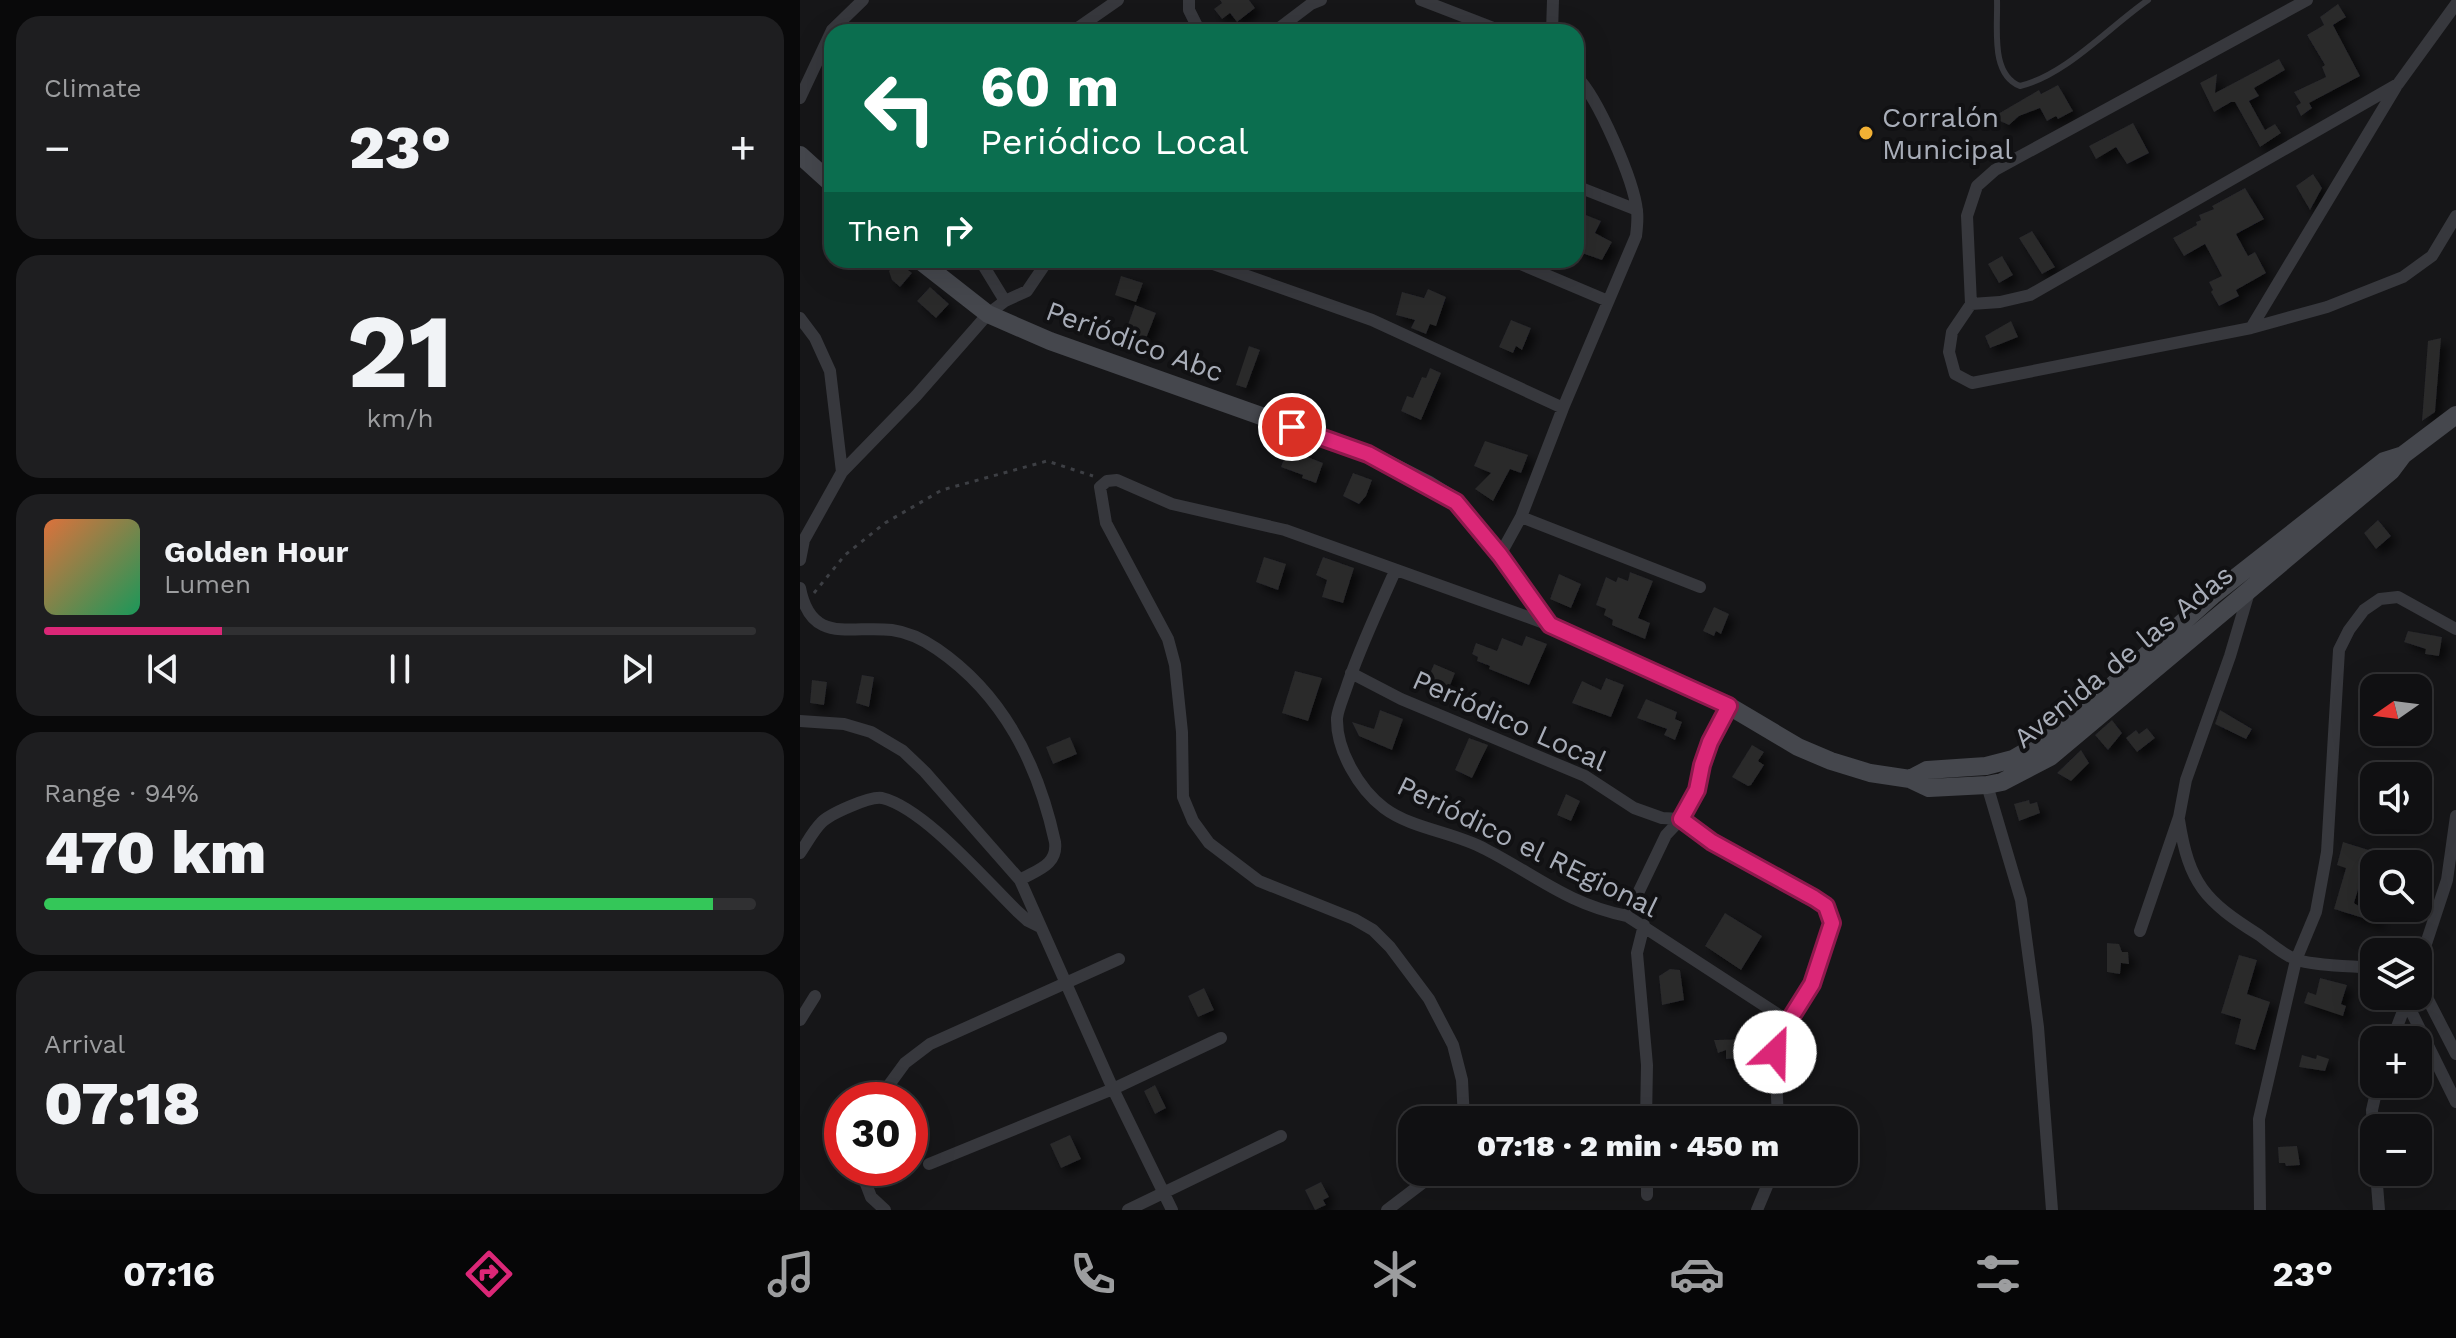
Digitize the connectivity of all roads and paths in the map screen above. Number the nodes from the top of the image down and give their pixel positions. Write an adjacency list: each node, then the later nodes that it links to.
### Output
1 (863, 0): 11 (street)
2 (1189, 0): 13 (street)
3 (1321, 0): 14 (street)
4 (1421, 0): 15 (street)
5 (1553, 0): 16 (street)
6 (1997, 0): 7 (lane)
7 (2148, 0)
8 (2307, 0): 33 (street)
9 (1118, 1): 12 (street)
10 (2456, 4): 18 (street)
11 (838, 24)
12 (1084, 24)
13 (1196, 24)
14 (1285, 24)
15 (1483, 24)
16 (1552, 24)
17 (824, 47): 20 (street)
18 (2398, 84): 33 (street); 36 (street)
19 (1584, 88): 24 (street)
20 (800, 98)
21 (800, 155): 22 (street)
22 (824, 177)
23 (1584, 189): 24 (street)
24 (1637, 210): 32 (street)
25 (2456, 216): 36 (street)
26 (929, 268): 34 (street, Periódico Abc)
27 (985, 268): 31 (street)
28 (1043, 268): 31 (street)
29 (1225, 268): 37 (street)
30 (1530, 268): 32 (street)
31 (1005, 301): 34 (street)
32 (1608, 301): 37 (street)
33 (1971, 304): 36 (street)
34 (988, 314): 40 (street); 43 (street, Periódico Abc)
35 (800, 318): 40 (street)
36 (2251, 328)
37 (1563, 408): 42 (street)
38 (2456, 415): 39 (street, Avenida de las Adas)
39 (2403, 455): 48 (street, Avenida de las Adas); 55 (street, Avenida de las Adas)
40 (842, 472): 44 (street)
41 (1107, 481): 45 (street); 49 (path); 81 (street)
42 (1521, 517): 43 (street); 46 (street)
43 (1500, 555): 50 (street, Periódico Abc)
44 (800, 560)
45 (1395, 571): 50 (street); 52 (street, Periódico el REgional)
46 (1700, 587)
47 (800, 588): 49 (street)
48 (2250, 588): 56 (street, Avenida de las Adas); 58 (street)
49 (804, 606): 61 (street)
50 (1550, 625): 53 (street)
51 (2456, 629): 68 (street)
52 (1351, 673): 59 (street, Periódico Local); 62 (street, Periódico el REgional)
53 (1729, 706): 55 (street); 59 (street)
54 (800, 721): 61 (street)
55 (1910, 779): 56 (street, Avenida de las Adas)
56 (1987, 785): 98 (street)
57 (2456, 816): 66 (street)
58 (2179, 817): 65 (street); 68 (street)
59 (1681, 819): 62 (street); 75 (street, Periódico Local)
60 (800, 853): 64 (street)
61 (1020, 880): 64 (street)
62 (1627, 916): 63 (street, Periódico el REgional)
63 (1644, 925): 75 (street, Periódico el REgional); 82 (street)
64 (1040, 927): 70 (street)
65 (2140, 931)
66 (2428, 938)
67 (1119, 959): 70 (street)
68 (2296, 960): 69 (street); 99 (street)
69 (2360, 967)
70 (1067, 984): 78 (street); 79 (street)
71 (815, 996): 74 (street)
72 (2432, 1007): 77 (street)
73 (2412, 1010): 80 (street)
74 (800, 1020)
75 (1788, 1021): 83 (street, Periódico Local)
76 (1221, 1038): 79 (street)
77 (2456, 1054)
78 (891, 1082)
79 (1113, 1089): 85 (street); 91 (street)
80 (2456, 1102)
81 (1463, 1106)
82 (1646, 1106)
83 (1777, 1106)
84 (1281, 1136): 91 (street)
85 (929, 1164)
86 (866, 1186): 93 (street)
87 (1419, 1186): 96 (street)
88 (1647, 1186): 92 (street)
89 (1767, 1186): 97 (street)
90 (2377, 1186): 100 (street)
91 (1164, 1192): 94 (street); 95 (street)
92 (1647, 1195)
93 (885, 1210)
94 (1128, 1210)
95 (1172, 1210)
96 (1387, 1210)
97 (1757, 1210)
98 (2052, 1210)
99 (2260, 1210)
100 (2379, 1210)

